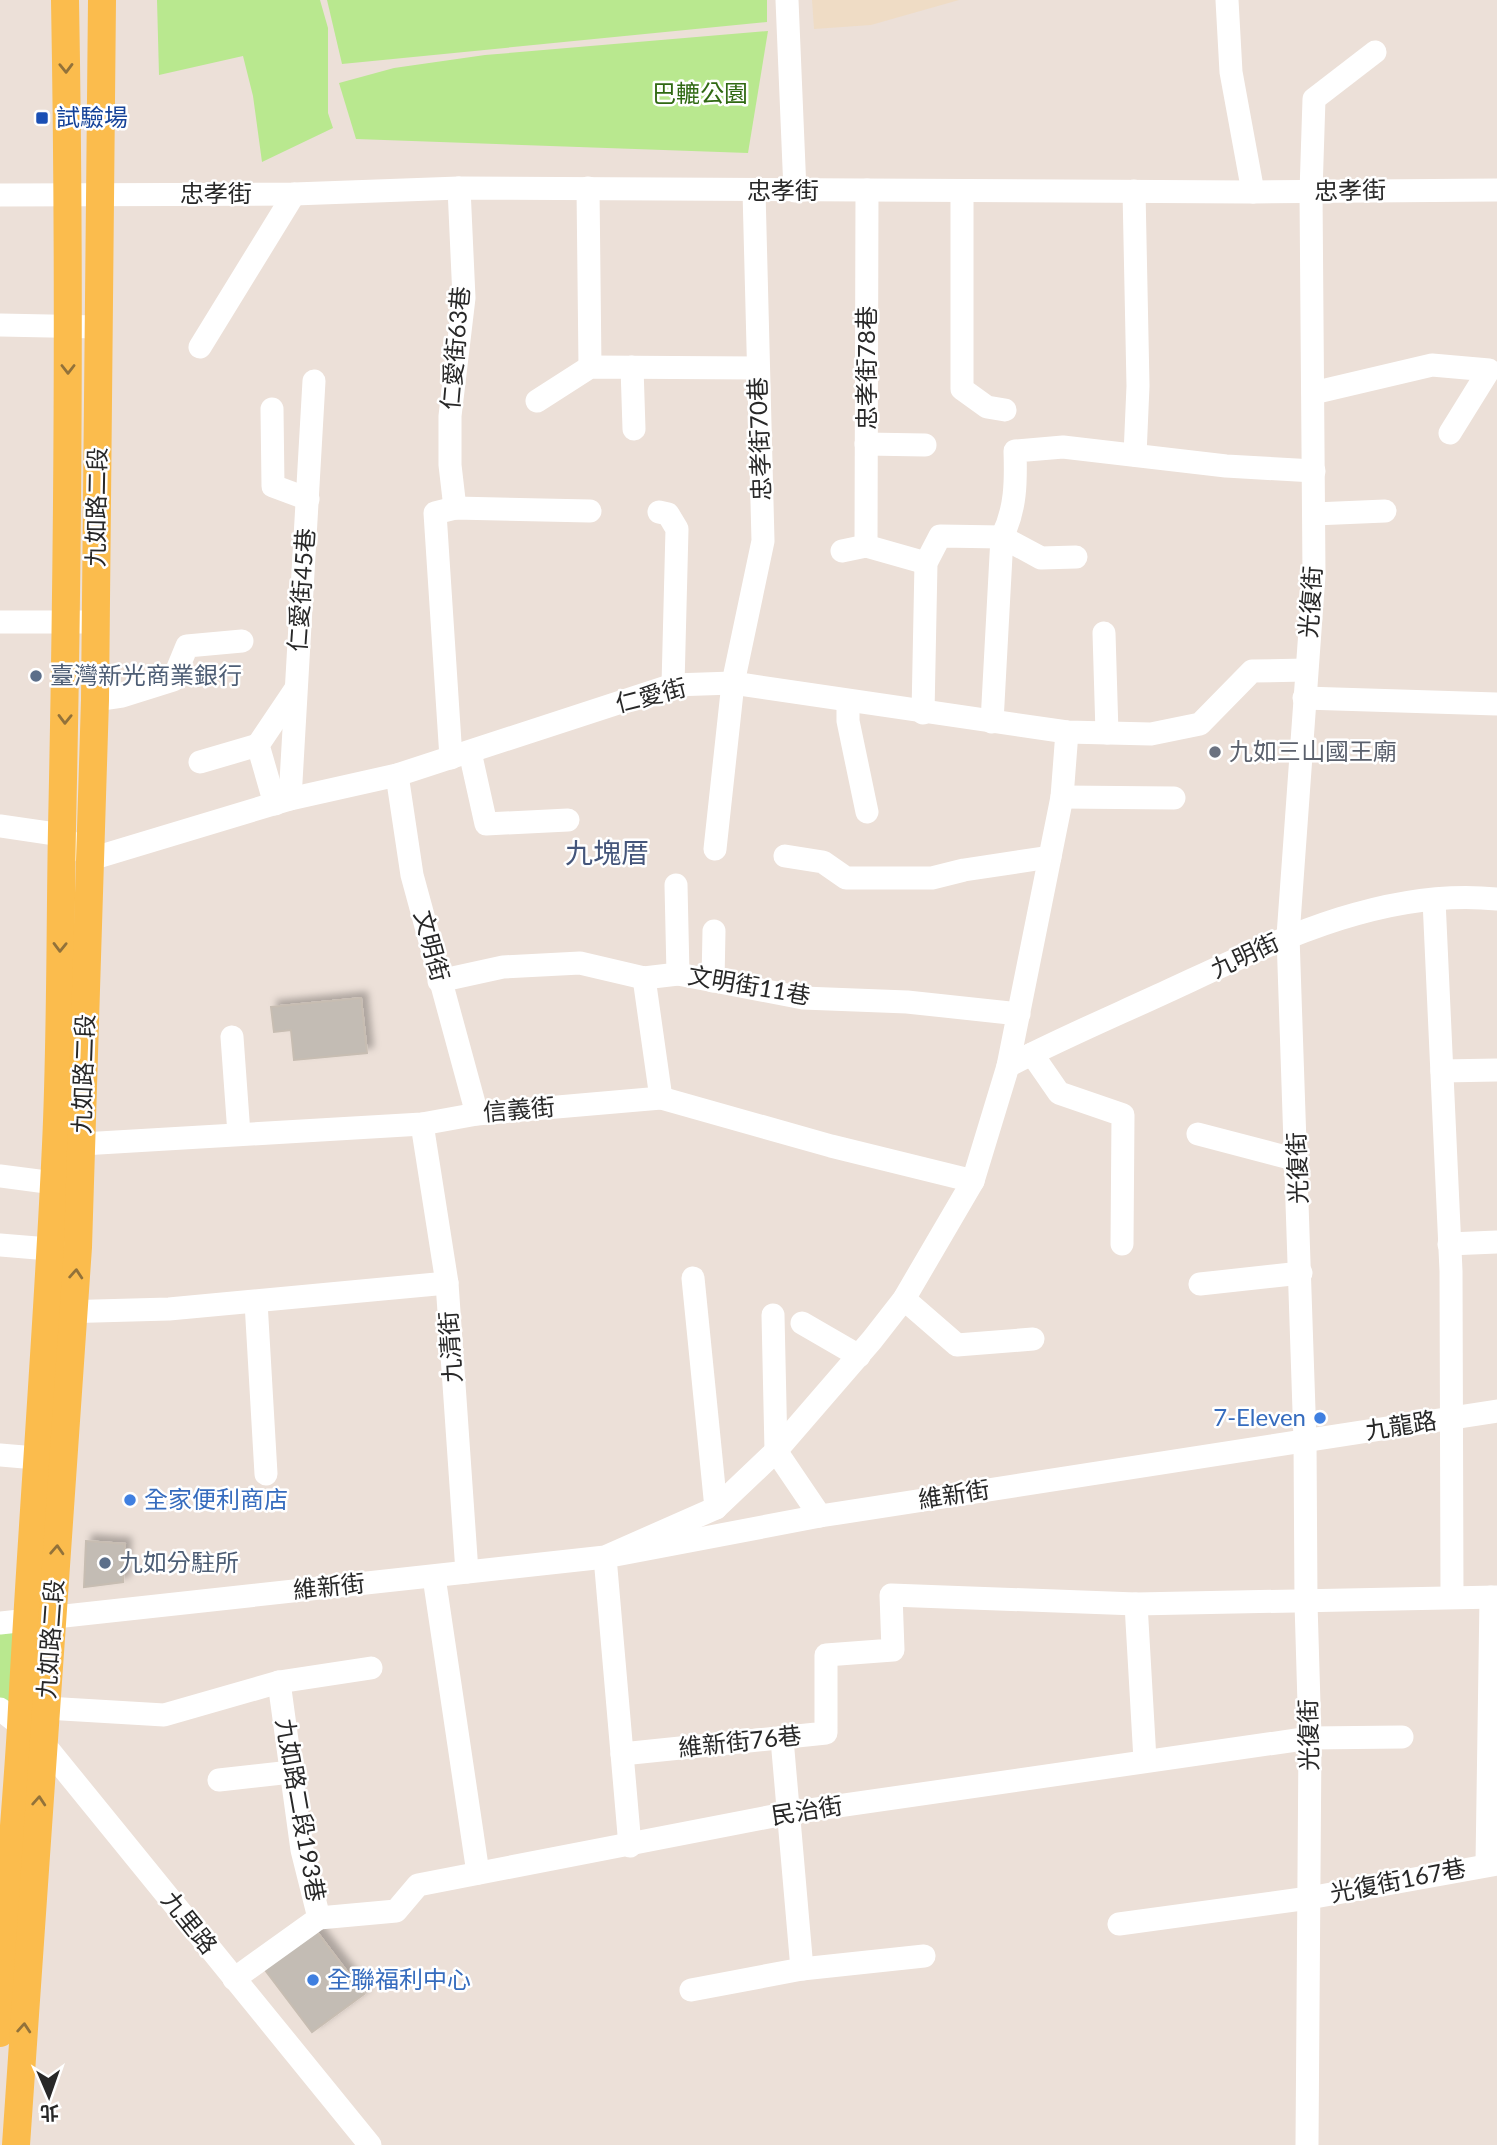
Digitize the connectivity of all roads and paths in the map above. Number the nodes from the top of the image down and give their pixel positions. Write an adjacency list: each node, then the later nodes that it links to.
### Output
1 (65, 0): 16 (main road, 九如路二段, one-way to 16)
2 (102, 0): 17 (main road, 九如路二段)
3 (787, 0): 11 (street)
4 (1227, 0): 15 (street)
5 (1375, 52): 14 (street, 光復街)
6 (459, 188): 7 (street, 忠孝街); 18 (street, 忠孝街); 39 (street, 仁愛街63巷)
7 (587, 188): 10 (street, 忠孝街); 24 (street)
8 (867, 190): 11 (street, 忠孝街); 12 (street, 忠孝街); 34 (street, 忠孝街78巷)
9 (1497, 190): 14 (street, 忠孝街)
10 (754, 191): 11 (street, 忠孝街); 26 (street, 忠孝街70巷)
11 (795, 191)
12 (962, 191): 13 (street, 忠孝街); 31 (street)
13 (1134, 191): 15 (street, 忠孝街); 36 (street)
14 (1311, 191): 15 (street, 忠孝街); 28 (street, 光復街)
15 (1253, 192)
16 (68, 193): 17 (street, 忠孝街); 19 (street, 忠孝街); 21 (main road, 九如路二段)
17 (101, 194): 18 (street, 忠孝街); 22 (main road, 九如路二段)
18 (295, 194): 23 (street)
19 (0, 195)
20 (0, 325): 21 (street)
21 (69, 325): 22 (street); 50 (main road, 九如路二段, one-way to 50)
22 (99, 327): 50 (main road, 九如路二段)
23 (200, 347)
24 (590, 367): 25 (street); 29 (street)
25 (632, 367): 26 (street); 32 (street)
26 (758, 368): 54 (street, 忠孝街70巷)
27 (314, 381): 38 (street, 仁愛街45巷)
28 (1313, 393): 33 (street); 37 (street, 光復街)
29 (537, 401)
30 (272, 409): 38 (street)
31 (1005, 410)
32 (634, 429)
33 (1450, 433)
34 (866, 444): 35 (street); 45 (street, 忠孝街78巷)
35 (925, 445)
36 (1135, 455): 37 (street); 44 (street)
37 (1314, 471): 43 (street, 光復街)
38 (308, 499): 56 (street, 仁愛街45巷)
39 (455, 508): 40 (street); 66 (street)
40 (590, 511)
41 (1385, 511): 43 (street)
42 (659, 512): 55 (street)
43 (1314, 514): 53 (street, 光復街)
44 (1002, 537): 47 (street); 48 (street); 62 (street)
45 (866, 546): 46 (street); 48 (street)
46 (842, 551)
47 (1076, 557)
48 (926, 563): 61 (street)
49 (0, 622): 50 (street)
50 (81, 622): 58 (main road, 九如路二段); 75 (main road, 九如路二段, one-way to 75)
51 (1104, 633): 64 (street)
52 (242, 640): 58 (street)
53 (1306, 670): 57 (street, 光復街); 64 (street, 仁愛街)
54 (733, 683): 55 (street, 仁愛街); 59 (street, 仁愛街); 76 (street, 忠孝街70巷)
55 (673, 685): 66 (street, 仁愛街)
56 (295, 690): 65 (street); 71 (street, 仁愛街45巷)
57 (1304, 698): 60 (street); 84 (street, 光復街)
58 (94, 700): 79 (main road, 九如路二段)
59 (848, 701): 61 (street, 仁愛街); 72 (street)
60 (1497, 704)
61 (923, 713): 62 (street, 仁愛街)
62 (992, 722): 63 (street, 仁愛街)
63 (1067, 732): 64 (street, 仁愛街); 69 (street, 維新街)
64 (1107, 733)
65 (258, 745): 67 (street); 71 (street)
66 (460, 755): 68 (street, 仁愛街); 73 (street)
67 (200, 762)
68 (397, 775): 71 (street, 仁愛街); 87 (street, 文明街)
69 (1062, 797): 70 (street); 78 (street, 維新街)
70 (1174, 798)
71 (283, 802): 79 (street, 仁愛街)
72 (867, 811)
73 (568, 820)
74 (0, 827): 75 (street)
75 (62, 835): 79 (street); 100 (main road, 九如路二段, one-way to 100)
76 (715, 849)
77 (785, 856): 78 (street)
78 (1050, 857): 89 (street, 維新街)
79 (91, 859): 100 (main road, 九如路二段)
80 (676, 885): 85 (street)
81 (1497, 899): 82 (street, 九明街)
82 (1434, 900): 84 (street, 九明街); 94 (street)
83 (714, 931): 88 (street)
84 (1288, 936): 91 (street, 九明街); 101 (street, 光復街)
85 (678, 974): 86 (street, 文明街11巷); 88 (street, 文明街11巷)
86 (644, 978): 87 (street, 文明街11巷); 95 (street)
87 (439, 981): 96 (street, 文明街)
88 (713, 981): 89 (street, 文明街11巷)
89 (1018, 1014): 92 (street, 維新街)
90 (232, 1037): 98 (street)
91 (1032, 1054): 92 (street, 九明街); 106 (street)
92 (1008, 1066): 103 (street, 維新街)
93 (1497, 1070): 94 (street)
94 (1442, 1071): 107 (street)
95 (661, 1098): 96 (street, 信義街); 103 (street, 信義街)
96 (477, 1114): 97 (street, 信義街)
97 (422, 1124): 98 (street, 信義街); 112 (street, 九清街)
98 (239, 1134): 100 (street, 信義街)
99 (1198, 1134): 101 (street)
100 (69, 1145): 104 (main road, 九如路二段); 116 (main road, 九如路二段, one-way to 100)
101 (1297, 1160): 110 (street, 光復街)
102 (0, 1176): 104 (street)
103 (973, 1181): 114 (street, 維新街)
104 (54, 1183): 109 (main road, 九如路二段)
105 (1497, 1242): 107 (street)
106 (1122, 1244)
107 (1449, 1244): 122 (street)
108 (0, 1245): 109 (street)
109 (49, 1249): 116 (main road, 九如路二段)
110 (1301, 1273): 113 (street); 123 (street, 光復街)
111 (693, 1278): 128 (street)
112 (447, 1283): 115 (street); 131 (street, 九清街)
113 (1200, 1283)
114 (904, 1299): 119 (street); 120 (street, 維新街)
115 (256, 1302): 116 (street); 127 (street)
116 (61, 1312): 126 (main road, 九如路二段); 137 (main road, 九如路二段, one-way to 116)
117 (773, 1315): 124 (street)
118 (802, 1322): 120 (street)
119 (1033, 1339)
120 (859, 1356): 124 (street, 維新街)
121 (1497, 1411): 122 (street, 九龍路)
122 (1451, 1418): 123 (street, 九龍路); 133 (street)
123 (1305, 1440): 129 (street, 維新街); 135 (street, 光復街)
124 (776, 1451): 128 (street, 維新街); 129 (street)
125 (0, 1455): 126 (street)
126 (36, 1458): 138 (main road, 九如路二段)
127 (267, 1474)
128 (716, 1508): 130 (street, 維新街)
129 (820, 1516): 130 (street, 維新街)
130 (605, 1557): 131 (street, 維新街); 147 (street)
131 (467, 1572): 132 (street, 維新街)
132 (434, 1577): 137 (street, 維新街); 154 (street)
133 (1452, 1597): 134 (street); 135 (street)
134 (1494, 1597): 153 (street, 光復街167巷)
135 (1306, 1603): 136 (street); 145 (street, 光復街)
136 (1136, 1604): 146 (street, 維新街76巷); 148 (street)
137 (54, 1615): 138 (street, 維新街); 141 (main road, 九如路二段)
138 (12, 1622): 143 (main road, 九如路二段)
139 (371, 1668): 140 (street, 九如路二段193巷)
140 (279, 1682): 141 (street, 九如路二段193巷); 149 (street, 九如路二段193巷)
141 (46, 1708): 143 (main road, 九如路二段)
142 (0, 1709): 143 (street, 九里路)
143 (32, 1736): 156 (main road, 九如路二段); 161 (street, 九里路)
144 (1402, 1737): 145 (street, 民治街)
145 (1310, 1738): 148 (street, 民治街); 155 (street, 光復街)
146 (782, 1739): 147 (street, 維新街76巷); 151 (street)
147 (622, 1754): 152 (street)
148 (1145, 1759): 151 (street, 民治街)
149 (291, 1772): 150 (street); 157 (street, 九如路二段193巷)
150 (219, 1780)
151 (789, 1813): 152 (street, 民治街); 160 (street)
152 (629, 1846): 154 (street, 民治街)
153 (1492, 1864): 155 (street, 光復街167巷)
154 (478, 1873): 157 (street, 民治街)
155 (1309, 1898): 158 (street, 光復街167巷); 167 (street, 光復街)
156 (18, 1918): 163 (main road, 九如路二段); 164 (main road, 九如路二段, one-way to 156)
157 (319, 1918): 161 (street, 九如路二段193巷)
158 (1119, 1924)
159 (924, 1956): 160 (street)
160 (802, 1969): 162 (street)
161 (234, 1979): 166 (street, 九里路)
162 (691, 1990)
163 (0, 2033)
164 (11, 2066): 165 (main road, 九如路二段)
165 (16, 2145)
166 (370, 2145)
167 (1307, 2145)

